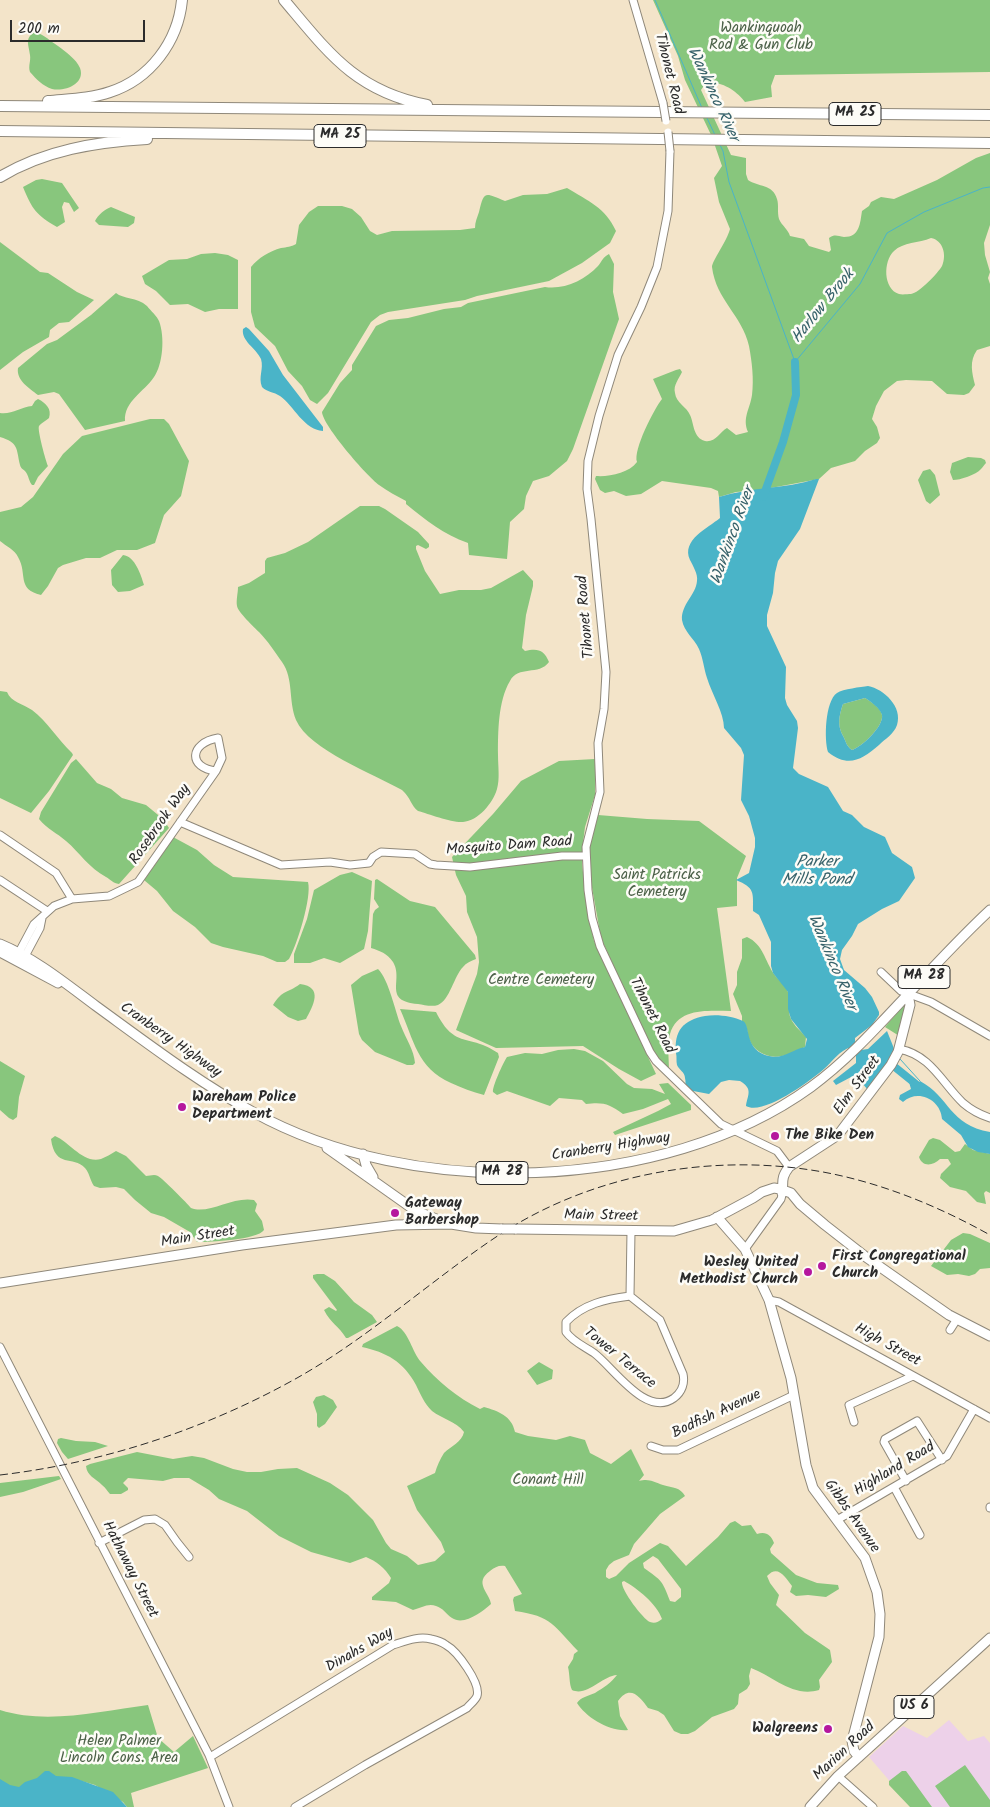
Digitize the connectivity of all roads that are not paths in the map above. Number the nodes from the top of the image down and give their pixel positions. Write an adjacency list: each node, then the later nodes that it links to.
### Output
1 (182, 0): 4 (highway)
2 (284, 0): 5 (highway)
3 (633, 0): 14 (street, Tihonet Road, bridge)
4 (0, 105): 5 (highway, MA 25)
5 (455, 110): 6 (highway, MA 25)
6 (990, 116)
7 (0, 131): 8 (highway, MA 25)
8 (209, 135): 9 (highway, MA 25); 10 (highway)
9 (990, 143)
10 (0, 177)
11 (216, 771): 11 (street, Rosebrook Way); 12 (street, Rosebrook Way)
12 (180, 822): 14 (street, Mosquito Dam Road); 16 (street, Rosebrook Way)
13 (0, 835): 16 (street)
14 (586, 856): 27 (street, Tihonet Road)
15 (0, 880): 18 (street)
16 (72, 899): 18 (street, Rosebrook Way)
17 (990, 910): 23 (main road, Cranberry Highway / MA 28)
18 (47, 911): 21 (street, Rosebrook Way)
19 (0, 944): 21 (main road, Cranberry Highway / MA 28)
20 (0, 952): 21 (main road, Cranberry Highway / MA 28)
21 (20, 958): 28 (main road, Cranberry Highway / MA 28)
22 (880, 972): 23 (street)
23 (908, 994): 24 (street); 25 (main road, Elm Street); 27 (main road, Cranberry Highway / MA 28)
24 (990, 1036)
25 (899, 1049): 26 (street); 30 (main road, Elm Street)
26 (990, 1118)
27 (735, 1130): 29 (main road, Cranberry Highway / MA 28); 30 (street, Tihonet Road)
28 (308, 1138): 29 (main road, Cranberry Highway / MA 28); 31 (main road)
29 (362, 1154): 31 (main road); 32 (main road)
30 (789, 1167): 33 (main road)
31 (359, 1170): 32 (main road)
32 (381, 1186): 34 (main road)
33 (783, 1190): 35 (main road, Main Street); 39 (street); 43 (main road)
34 (419, 1212): 36 (main road); 37 (main road)
35 (717, 1217): 38 (main road, Main Street); 39 (main road, Gibbs Avenue)
36 (451, 1224): 37 (main road, Main Street); 38 (main road, Main Street, bridge)
37 (406, 1225): 40 (main road, Main Street)
38 (631, 1231): 41 (street)
39 (745, 1249): 42 (main road, Gibbs Avenue)
40 (0, 1283)
41 (630, 1296): 41 (street, Tower Terrace)
42 (769, 1300): 47 (street, High Street); 48 (main road, Gibbs Avenue)
43 (957, 1319): 44 (street); 45 (main road)
44 (950, 1330)
45 (990, 1336)
46 (0, 1347): 58 (street, Hathaway Street)
47 (913, 1376): 49 (street, High Street); 51 (street)
48 (794, 1394): 52 (street, Bodfish Avenue); 56 (main road, Gibbs Avenue)
49 (974, 1409): 50 (street, High Street); 53 (street, Highland Road)
50 (990, 1418)
51 (854, 1422)
52 (651, 1446)
53 (942, 1460): 54 (street, Highland Road); 54 (street)
54 (906, 1481): 55 (street, Highland Road)
55 (894, 1488): 56 (street, Highland Road); 57 (street)
56 (837, 1520): 62 (main road, Gibbs Avenue)
57 (920, 1535)
58 (99, 1543): 59 (street); 61 (street, Hathaway Street)
59 (189, 1557)
60 (990, 1638): 62 (main road, Marion Road / US 6)
61 (210, 1757): 64 (street, Hathaway Street); 65 (street, Dinahs Way)
62 (859, 1757): 63 (main road, Marion Road / US 6)
63 (838, 1776): 66 (main road, Marion Road / US 6); 67 (street)
64 (229, 1807)
65 (295, 1807)
66 (810, 1807)
67 (873, 1807)

